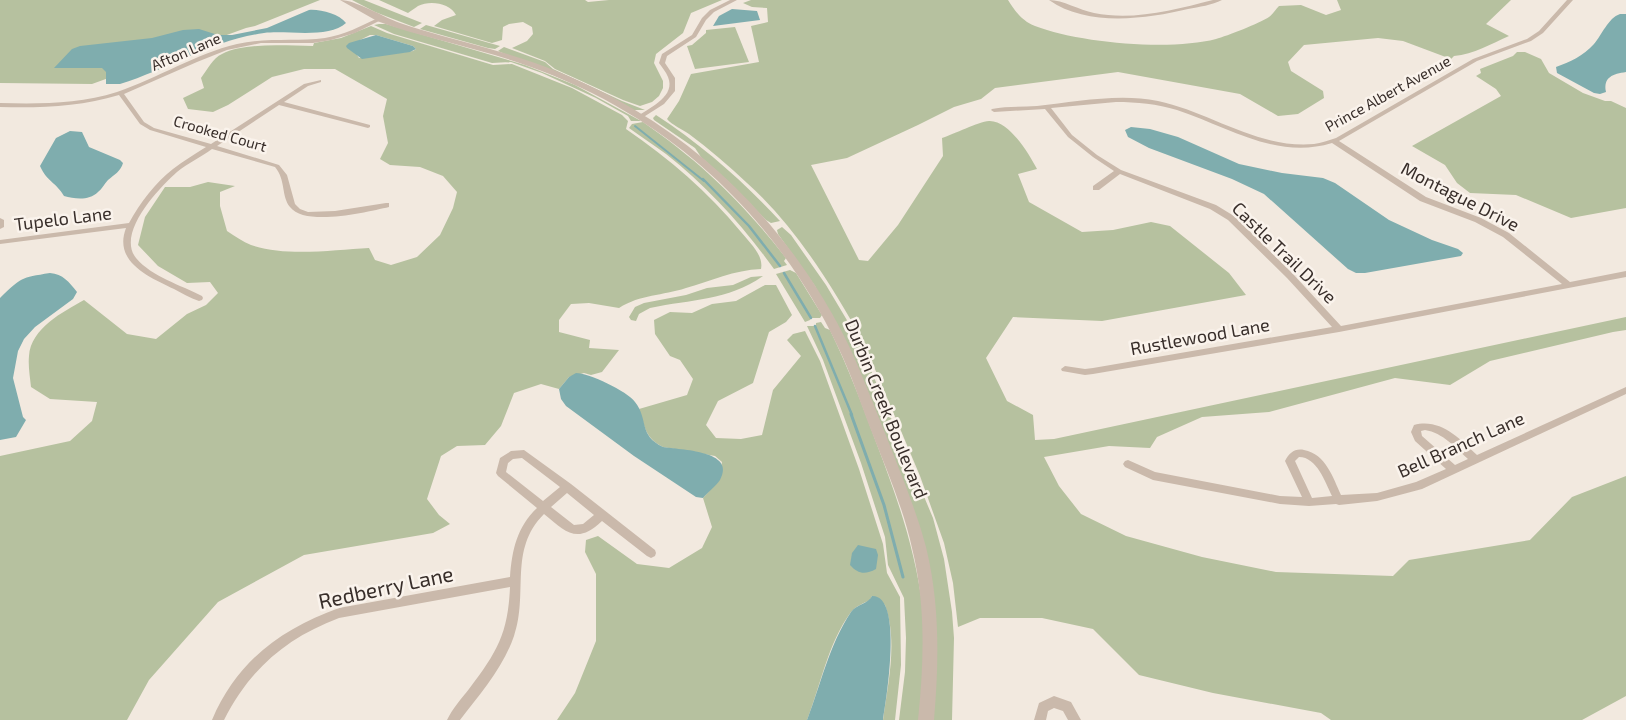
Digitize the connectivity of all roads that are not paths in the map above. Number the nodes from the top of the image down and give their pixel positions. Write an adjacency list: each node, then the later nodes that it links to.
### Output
1 (344, 0): 6 (street, Durbin Creek Boulevard)
2 (734, 0): 13 (street)
3 (1052, 0): 4 (street)
4 (1219, 0)
5 (1570, 0): 15 (street, Prince Albert Avenue)
6 (380, 20): 8 (street, Afton Lane); 13 (street, Durbin Creek Boulevard)
7 (319, 81): 9 (street)
8 (120, 93): 10 (street, Afton Lane); 16 (street, Crooked Court)
9 (278, 103): 14 (street); 16 (street)
10 (0, 105)
11 (1046, 106): 12 (street, Prince Albert Avenue); 15 (street, Prince Albert Avenue); 17 (street, Castle Trail Drive)
12 (994, 110)
13 (640, 117): 42 (street, Durbin Creek Boulevard)
14 (368, 126)
15 (1334, 141): 25 (street, Montague Drive)
16 (212, 146): 19 (street, Crooked Court); 21 (street)
17 (1120, 171): 18 (street); 27 (street, Castle Trail Drive)
18 (1096, 188)
19 (386, 205)
20 (0, 220): 22 (street)
21 (130, 225): 23 (street, Tupelo Lane); 26 (street)
22 (0, 227)
23 (0, 242)
24 (1626, 274): 25 (street)
25 (1569, 285): 27 (street, Castle Trail Drive)
26 (199, 298)
27 (1339, 329): 28 (street, Rustlewood Lane)
28 (1065, 369)
29 (1625, 391): 30 (street, Bell Branch Lane)
30 (1475, 458): 32 (street, Bell Branch Lane); 32 (street)
31 (1128, 464): 35 (street, Bell Branch Lane)
32 (1453, 469): 34 (street, Bell Branch Lane)
33 (566, 488): 36 (street); 36 (street); 37 (street)
34 (1339, 501): 35 (street, Bell Branch Lane); 35 (street)
35 (1309, 502)
36 (544, 508): 37 (street); 39 (street)
37 (601, 515): 38 (street)
38 (651, 553)
39 (516, 581): 40 (street, Redberry Lane); 41 (street)
40 (218, 720)
41 (453, 720)
42 (926, 720)
43 (1040, 720): 44 (street)
44 (1075, 720)

